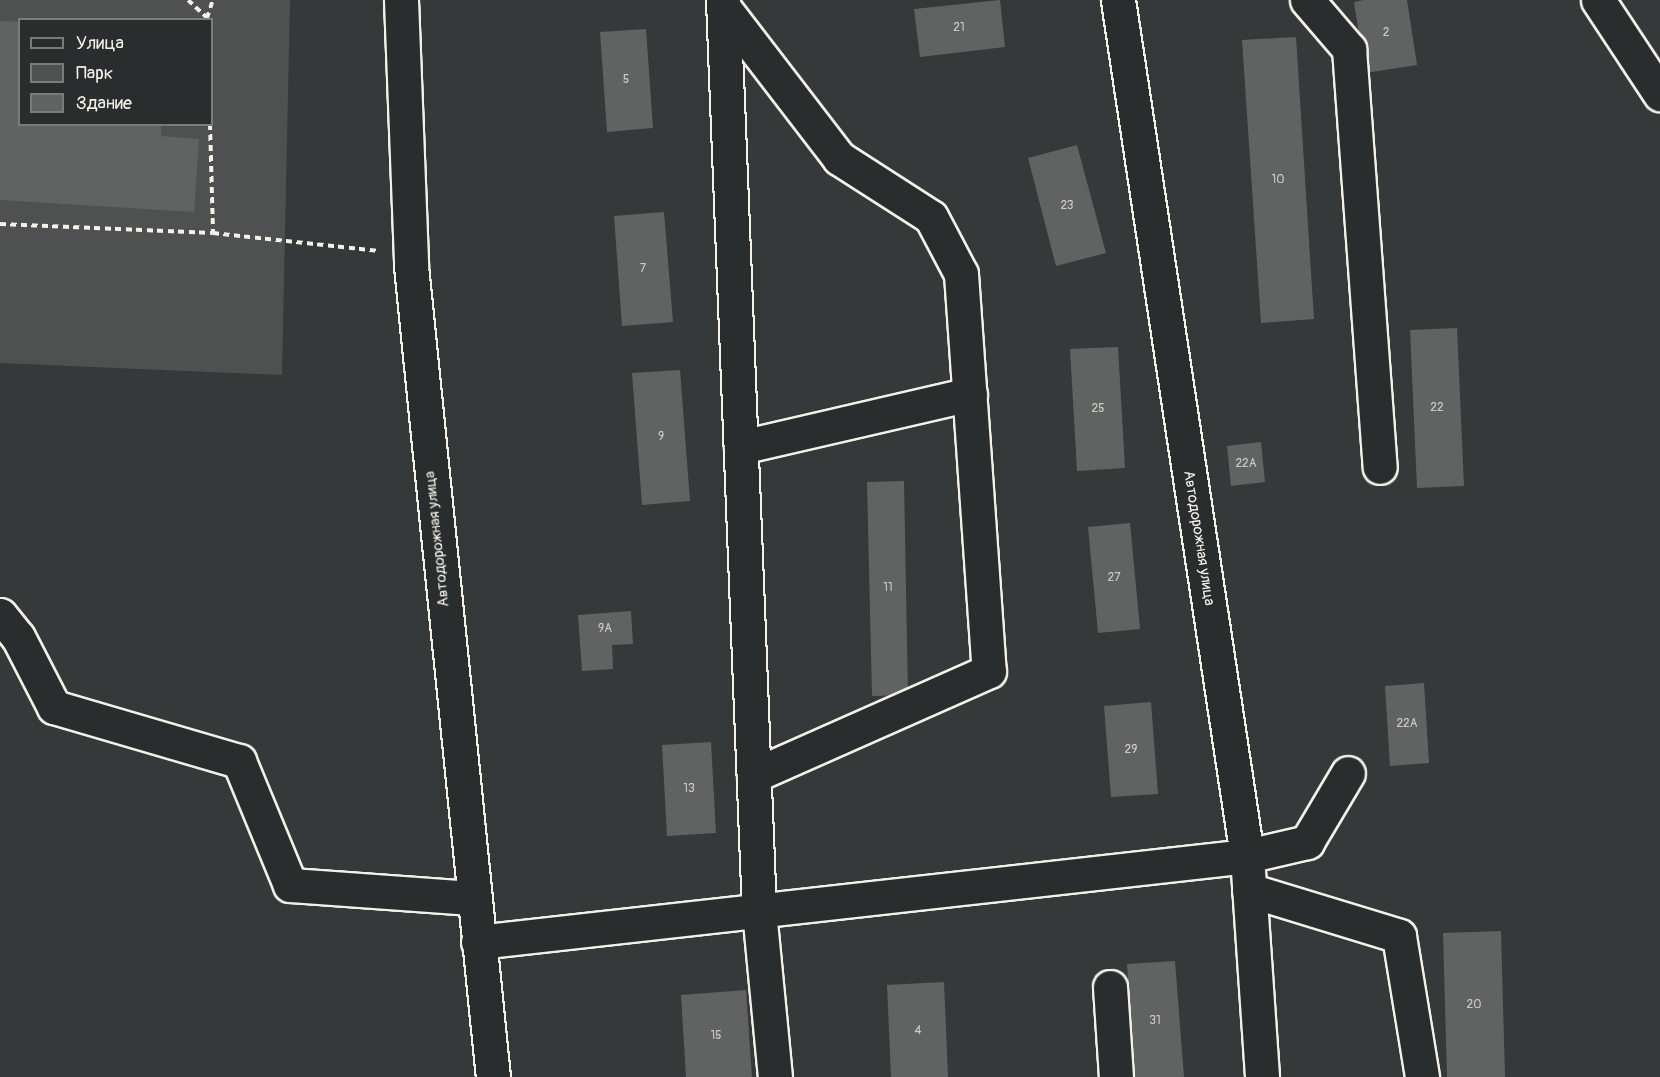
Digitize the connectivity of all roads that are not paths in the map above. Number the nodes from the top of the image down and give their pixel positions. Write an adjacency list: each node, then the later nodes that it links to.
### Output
1 (401, 0): 15 (main road, Автодорожная улица)
2 (1118, 0): 13 (main road, Автодорожная улица)
3 (1307, 0): 9 (main road)
4 (1598, 0): 6 (main road)
5 (723, 4): 7 (main road); 8 (main road)
6 (1660, 94)
7 (970, 394): 8 (main road); 12 (main road)
8 (741, 447): 12 (main road)
9 (1380, 467)
10 (0, 615): 15 (main road)
11 (1348, 773): 13 (main road)
12 (754, 775): 16 (main road)
13 (1246, 856): 14 (main road, Автодорожная улица); 16 (main road)
14 (1249, 890): 22 (main road, Автодорожная улица); 23 (main road)
15 (473, 898): 17 (main road, Автодорожная улица)
16 (759, 911): 17 (main road); 20 (main road)
17 (478, 942): 19 (main road, Автодорожная улица)
18 (1110, 987): 21 (main road)
19 (493, 1077)
20 (775, 1077)
21 (1116, 1077)
22 (1262, 1077)
23 (1422, 1077)

